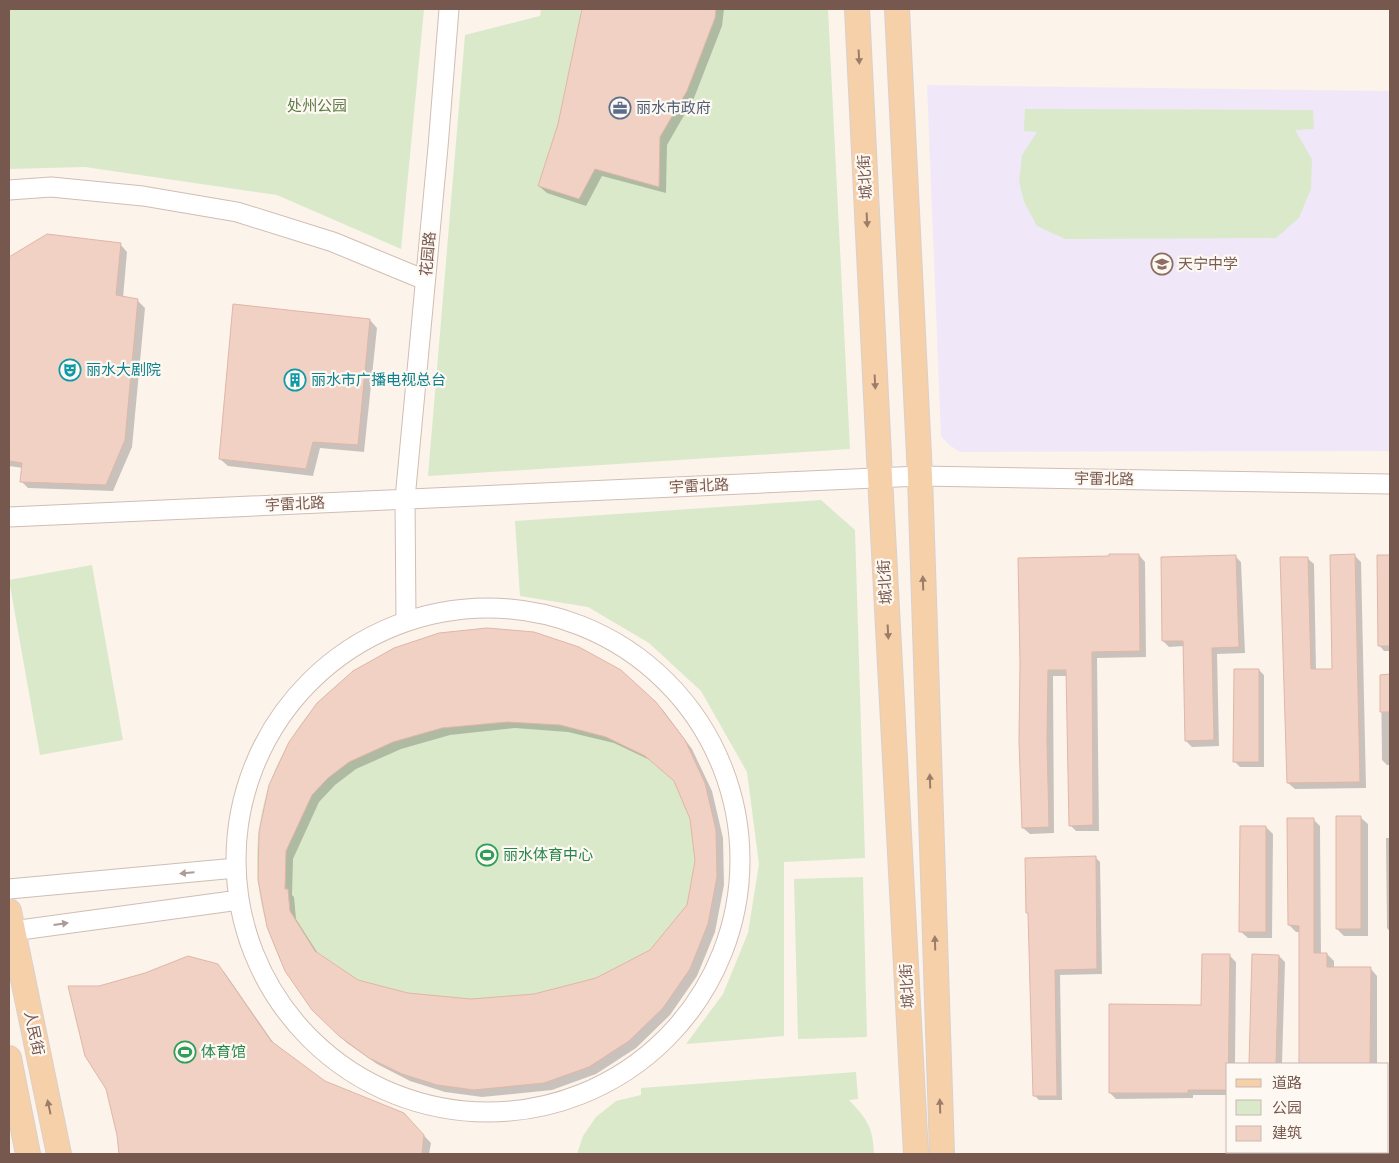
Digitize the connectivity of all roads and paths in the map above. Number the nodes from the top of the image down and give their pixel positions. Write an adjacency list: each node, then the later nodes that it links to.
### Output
1 (449, 9): 5 (street, 花园路)
2 (857, 9): 7 (main road, 城北街, one-way to 7)
3 (897, 9): 6 (main road, 城北街)
4 (9, 190): 5 (street)
5 (426, 280): 9 (street, 花园路)
6 (920, 476): 7 (street, 宇雷北路); 8 (street, 宇雷北路); 20 (main road, 城北街, one-way to 6)
7 (880, 478): 9 (street, 宇雷北路); 19 (main road, 城北街, one-way to 19)
8 (1390, 484)
9 (405, 499): 10 (street, 宇雷北路); 11 (street, 花园路)
10 (9, 517)
11 (406, 620): 12 (street); 14 (street)
12 (236, 868): 13 (street, one-way to 13); 14 (street)
13 (9, 889)
14 (239, 900): 15 (street, one-way to 14)
15 (11, 921): 18 (main road, 人民街, one-way to 15)
16 (9, 1058): 17 (main road, 人民街)
17 (28, 1154)
18 (59, 1154)
19 (916, 1154)
20 (942, 1154)

